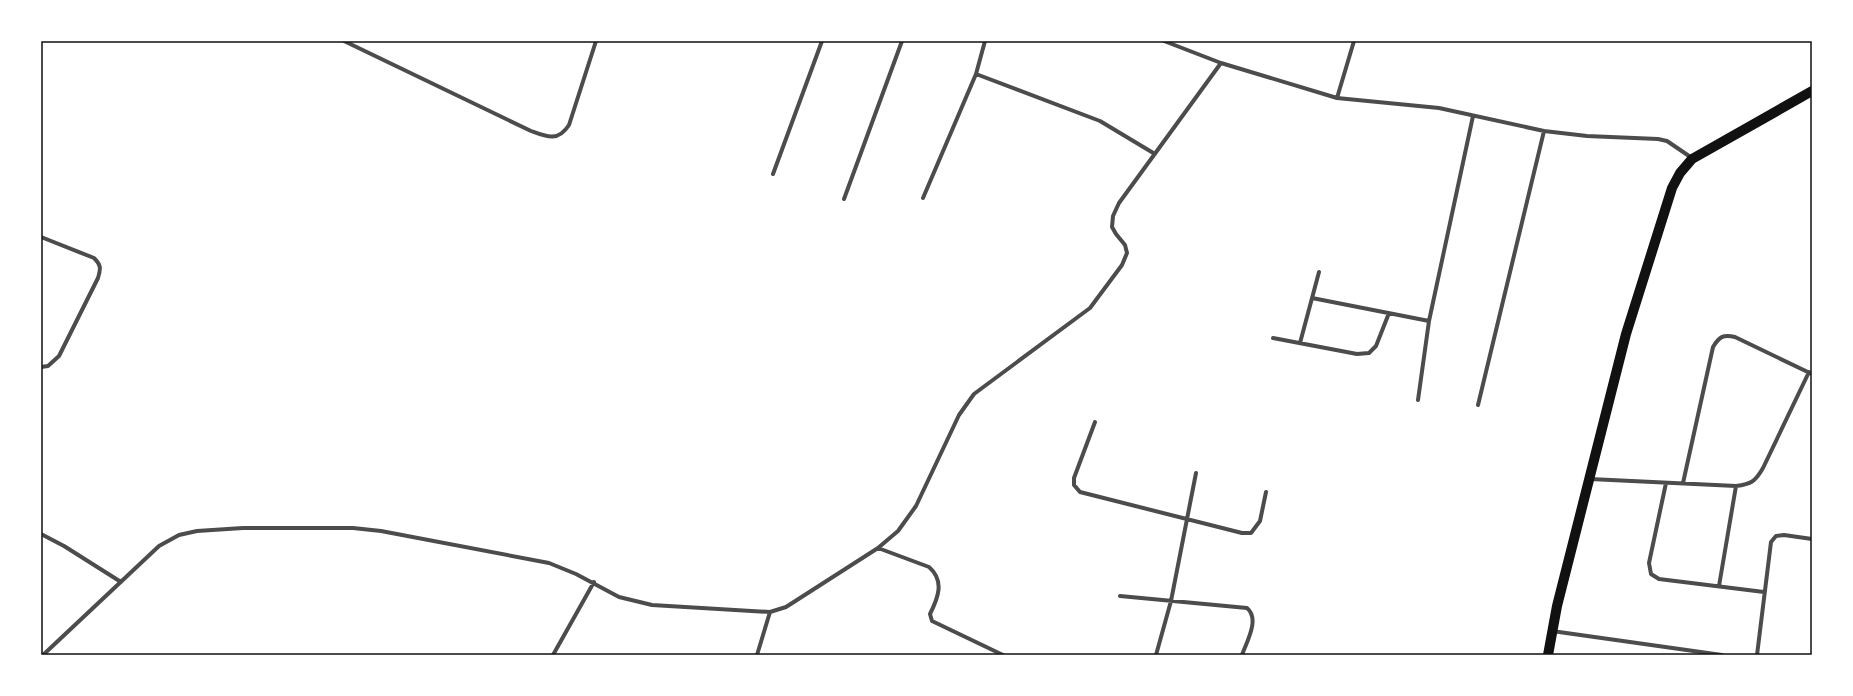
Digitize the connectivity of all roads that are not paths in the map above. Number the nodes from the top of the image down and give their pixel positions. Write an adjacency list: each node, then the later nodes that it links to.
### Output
1 (344, 41): 2 (street)
2 (596, 41)
3 (822, 41): 16 (street)
4 (902, 41): 18 (street)
5 (985, 41): 9 (street)
6 (1164, 41): 8 (street)
7 (1354, 41): 11 (street)
8 (1221, 63): 11 (street); 14 (street)
9 (976, 74): 14 (street); 17 (street)
10 (1812, 91): 15 (main road)
11 (1337, 98): 12 (street)
12 (1473, 116): 13 (street); 23 (street)
13 (1544, 131): 15 (street); 29 (street)
14 (1155, 154): 40 (street)
15 (1692, 158): 32 (main road)
16 (773, 174)
17 (924, 198)
18 (844, 199)
19 (41, 238): 26 (street)
20 (1319, 272): 21 (street)
21 (1312, 298): 22 (street); 25 (street)
22 (1389, 313): 23 (street); 25 (street)
23 (1430, 321): 28 (street)
24 (1273, 338): 25 (street)
25 (1300, 343)
26 (41, 367)
27 (1810, 373): 34 (street); 35 (street)
28 (1418, 400)
29 (1478, 405)
30 (1095, 422): 37 (street)
31 (1196, 473): 37 (street)
32 (1590, 479): 33 (street); 48 (main road)
33 (1666, 483): 34 (street); 43 (street)
34 (1682, 483): 35 (street)
35 (1736, 486): 43 (street)
36 (1266, 492): 37 (street)
37 (1186, 520): 46 (street)
38 (41, 534): 41 (street)
39 (1812, 539): 44 (street)
40 (878, 548): 47 (street); 52 (street)
41 (120, 582): 42 (street); 49 (street)
42 (594, 582): 47 (street); 50 (street)
43 (1719, 586): 44 (street)
44 (1764, 592): 57 (street)
45 (1120, 596): 46 (street)
46 (1171, 601): 53 (street); 54 (street)
47 (770, 612): 51 (street)
48 (1552, 631): 55 (main road); 56 (street)
49 (43, 655)
50 (553, 655)
51 (757, 655)
52 (1003, 655)
53 (1156, 655)
54 (1242, 655)
55 (1548, 655)
56 (1722, 655)
57 (1757, 655)

